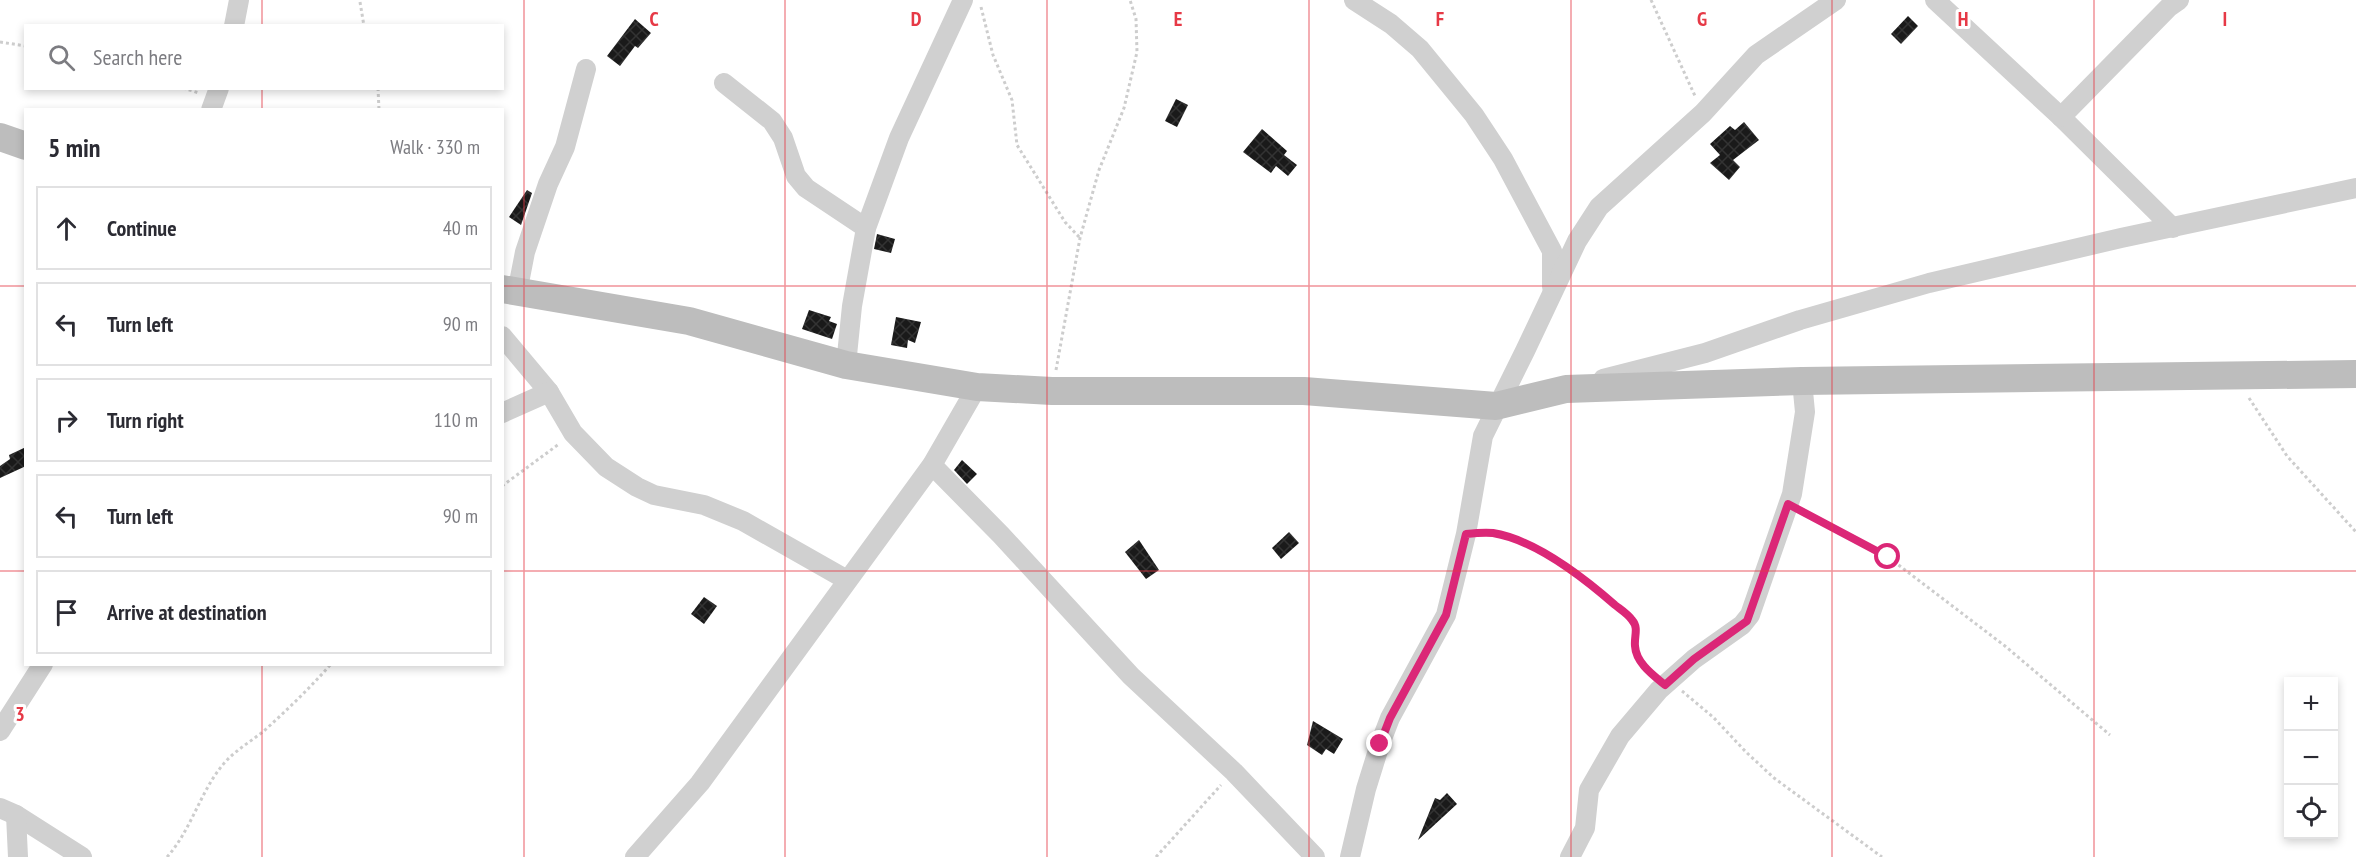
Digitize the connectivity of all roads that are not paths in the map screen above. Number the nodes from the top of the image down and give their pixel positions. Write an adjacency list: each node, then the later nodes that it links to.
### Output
1 (239, 0): 7 (street)
2 (1354, 0): 19 (street)
3 (1836, 0): 19 (street)
4 (1935, 0): 12 (street)
5 (2179, 0): 12 (street)
6 (971, 2): 16 (street)
7 (234, 24)
8 (586, 69): 18 (street)
9 (724, 83): 16 (street)
10 (218, 90): 11 (street)
11 (212, 108)
12 (2061, 117): 17 (street)
13 (0, 137): 14 (street)
14 (24, 145)
15 (2356, 188): 17 (street)
16 (866, 228): 21 (street)
17 (2174, 228): 25 (street)
18 (510, 291): 21 (street)
19 (1552, 291): 27 (street)
20 (504, 338): 26 (street)
21 (846, 364): 24 (street)
22 (2356, 374): 23 (street)
23 (1802, 381): 25 (street); 39 (street)
24 (977, 387): 27 (street); 29 (street)
25 (1566, 389): 27 (street)
26 (549, 392): 28 (street); 30 (street)
27 (1496, 406): 38 (street)
28 (504, 412)
29 (932, 465): 30 (street); 37 (street)
30 (847, 580): 36 (street)
31 (42, 666): 32 (street)
32 (0, 731)
33 (8, 812): 34 (street); 35 (street)
34 (18, 857)
35 (82, 857)
36 (634, 857)
37 (1315, 857)
38 (1350, 857)
39 (1570, 857)

